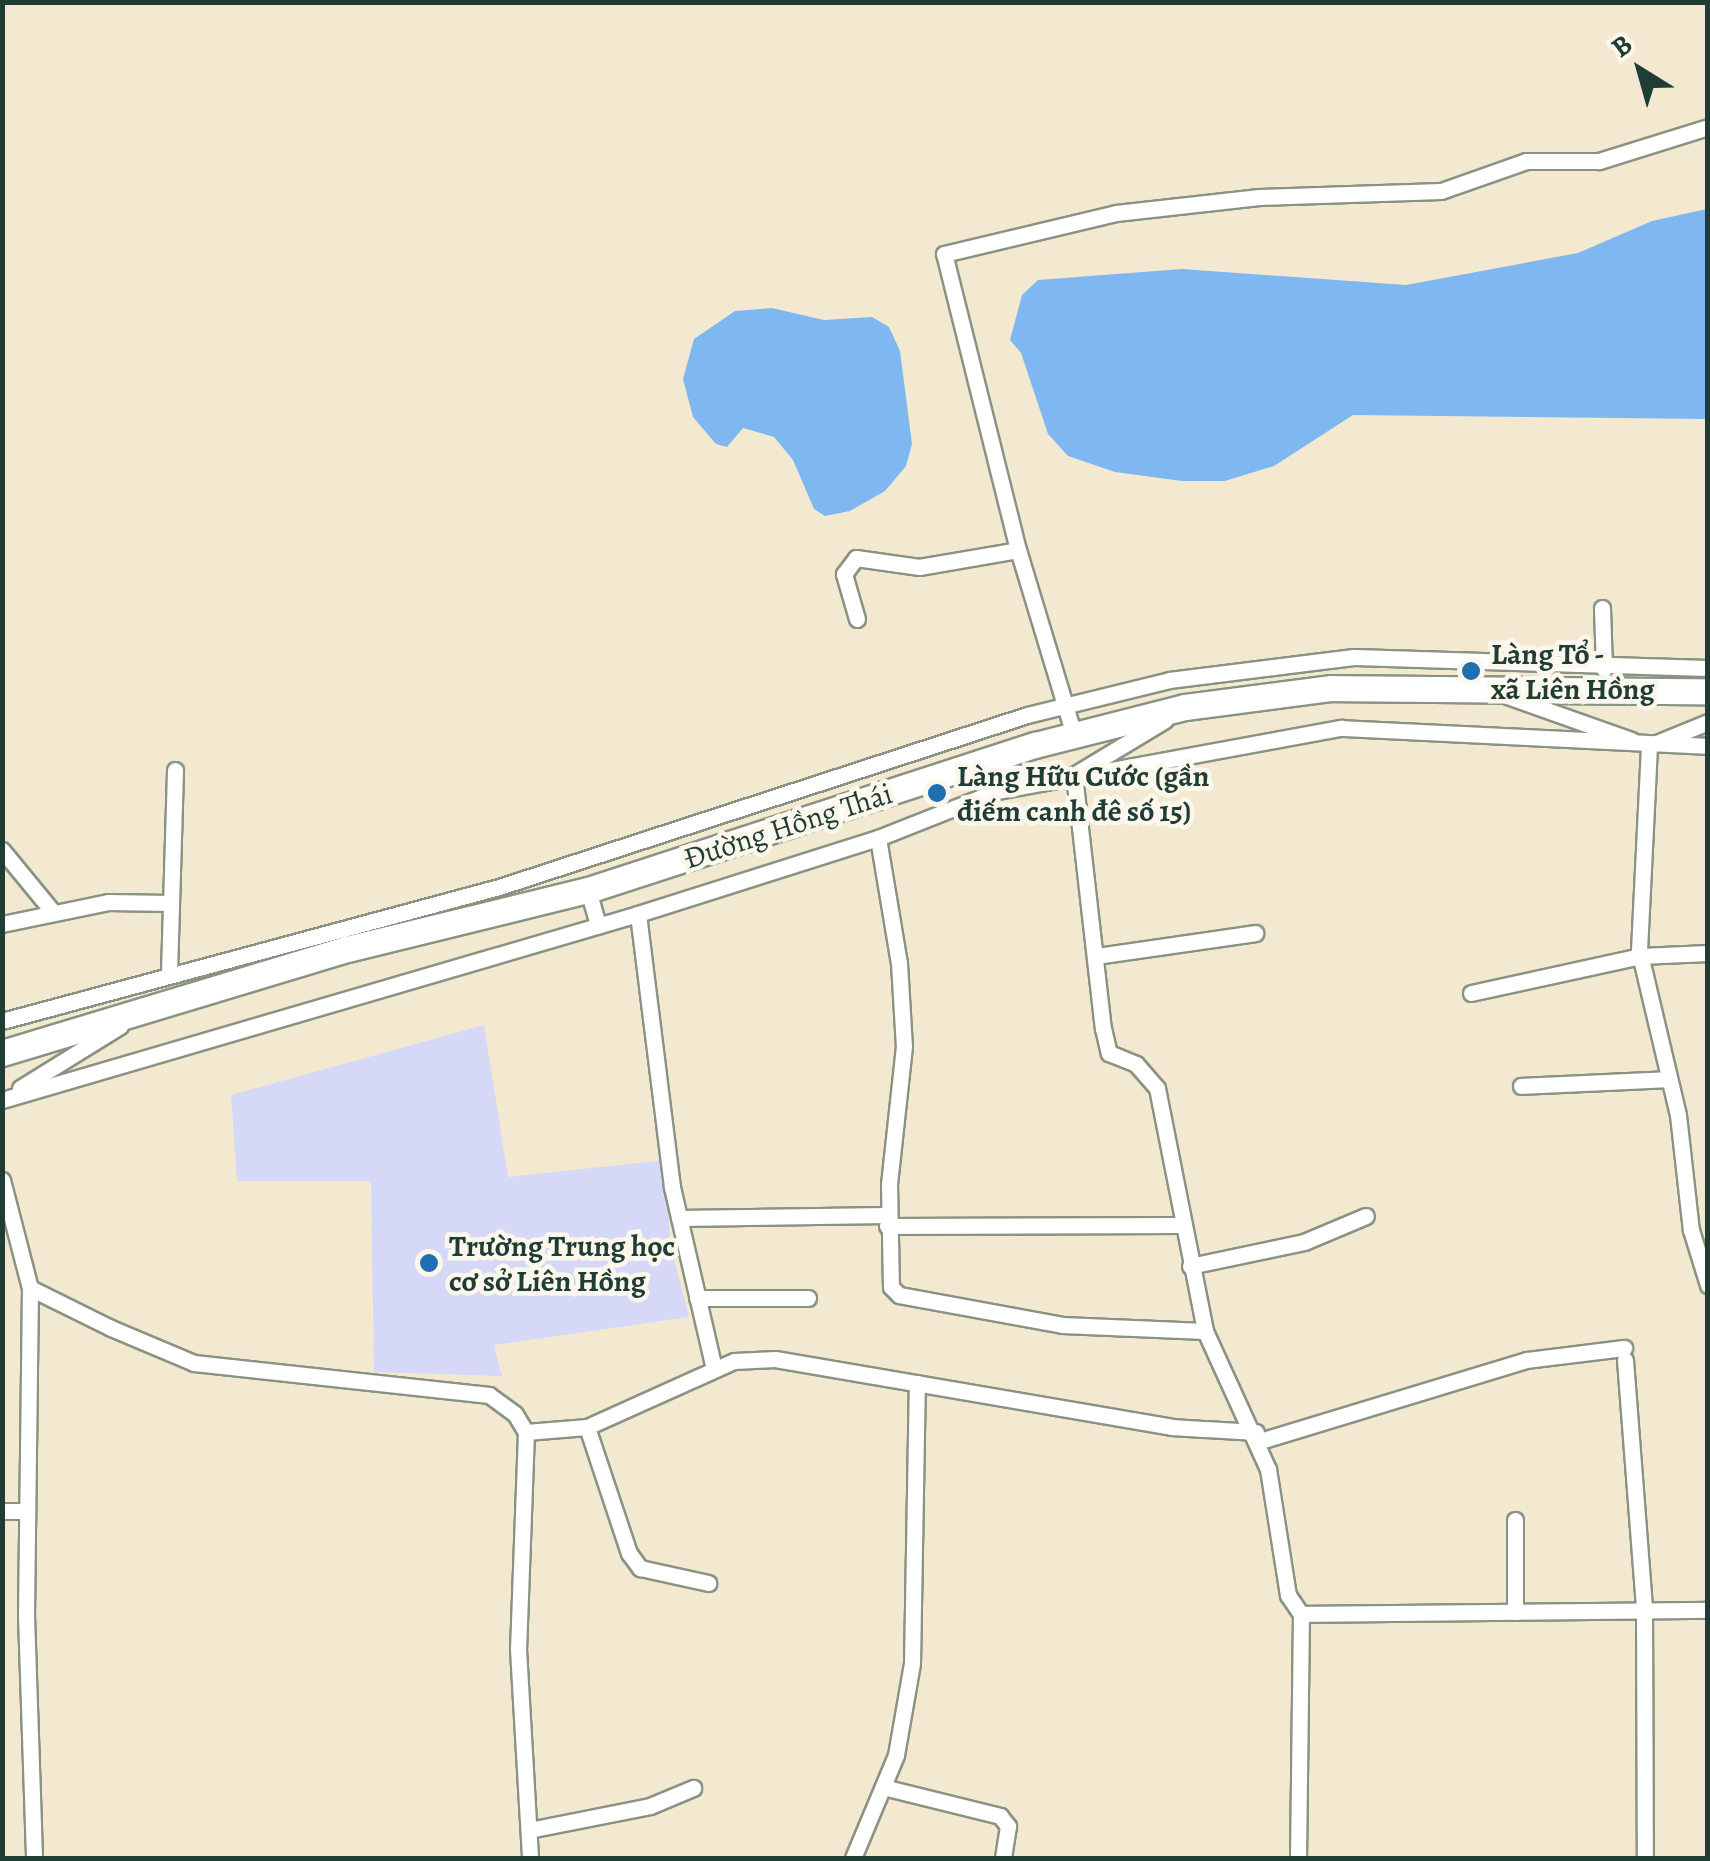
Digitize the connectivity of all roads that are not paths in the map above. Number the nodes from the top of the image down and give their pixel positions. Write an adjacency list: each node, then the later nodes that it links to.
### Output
1 (1708, 128): 2 (street)
2 (1018, 550): 4 (street); 9 (street)
3 (1602, 608): 6 (street)
4 (857, 619)
5 (1708, 668): 6 (street)
6 (1603, 676): 7 (main road, Đường Hồng Thái); 8 (main road, Đường Hồng Thái); 9 (street)
7 (1488, 689): 10 (main road, Đường Hồng Thái); 13 (street)
8 (1708, 691)
9 (1066, 703): 12 (street); 30 (street)
10 (1185, 708): 12 (main road, Đường Hồng Thái); 17 (street)
11 (1708, 722): 13 (street)
12 (1074, 735): 16 (main road, Đường Hồng Thái)
13 (1649, 746): 14 (street); 17 (street); 29 (street)
14 (1708, 746)
15 (175, 770): 21 (street)
16 (954, 770): 17 (street); 20 (main road, Đường Hồng Thái)
17 (1074, 775): 18 (street); 28 (street)
18 (878, 838): 23 (street); 41 (street)
19 (2, 850): 22 (street)
20 (588, 890): 25 (street); 32 (main road, Đường Hồng Thái)
21 (171, 903): 22 (street); 30 (street)
22 (52, 912): 24 (street)
23 (638, 914): 25 (street); 40 (street)
24 (2, 924)
25 (598, 926): 37 (street)
26 (1255, 933): 28 (street)
27 (1708, 953): 29 (street)
28 (1096, 956): 42 (street)
29 (1640, 956): 31 (street); 35 (street)
30 (169, 973): 33 (street)
31 (1471, 993)
32 (136, 1016): 34 (main road, Đường Hồng Thái); 37 (street)
33 (2, 1021)
34 (2, 1053)
35 (1670, 1079): 36 (street); 44 (street)
36 (1521, 1086)
37 (2, 1099)
38 (2, 1180): 45 (street)
39 (1366, 1216): 43 (street)
40 (679, 1218): 41 (street); 46 (street)
41 (887, 1220): 42 (street); 48 (street)
42 (1181, 1225): 43 (street)
43 (1190, 1266): 48 (street)
44 (1708, 1285)
45 (30, 1288): 52 (street); 55 (street)
46 (697, 1298): 47 (street); 49 (street)
47 (808, 1298)
48 (1205, 1331): 53 (street)
49 (714, 1369): 50 (street); 51 (street)
50 (916, 1383): 53 (street); 62 (street)
51 (587, 1427): 52 (street); 57 (street)
52 (526, 1432): 64 (street)
53 (1258, 1436): 58 (street); 61 (street)
54 (2, 1510): 55 (street)
55 (27, 1512): 65 (street)
56 (1515, 1520): 60 (street)
57 (708, 1583)
58 (1644, 1606): 59 (street); 60 (street); 70 (street)
59 (1708, 1610)
60 (1515, 1612): 61 (street)
61 (1301, 1614): 69 (street)
62 (884, 1787): 67 (street); 68 (street)
63 (693, 1788): 64 (street)
64 (528, 1830): 66 (street)
65 (34, 1858)
66 (530, 1858)
67 (853, 1858)
68 (1003, 1858)
69 (1298, 1858)
70 (1646, 1858)

